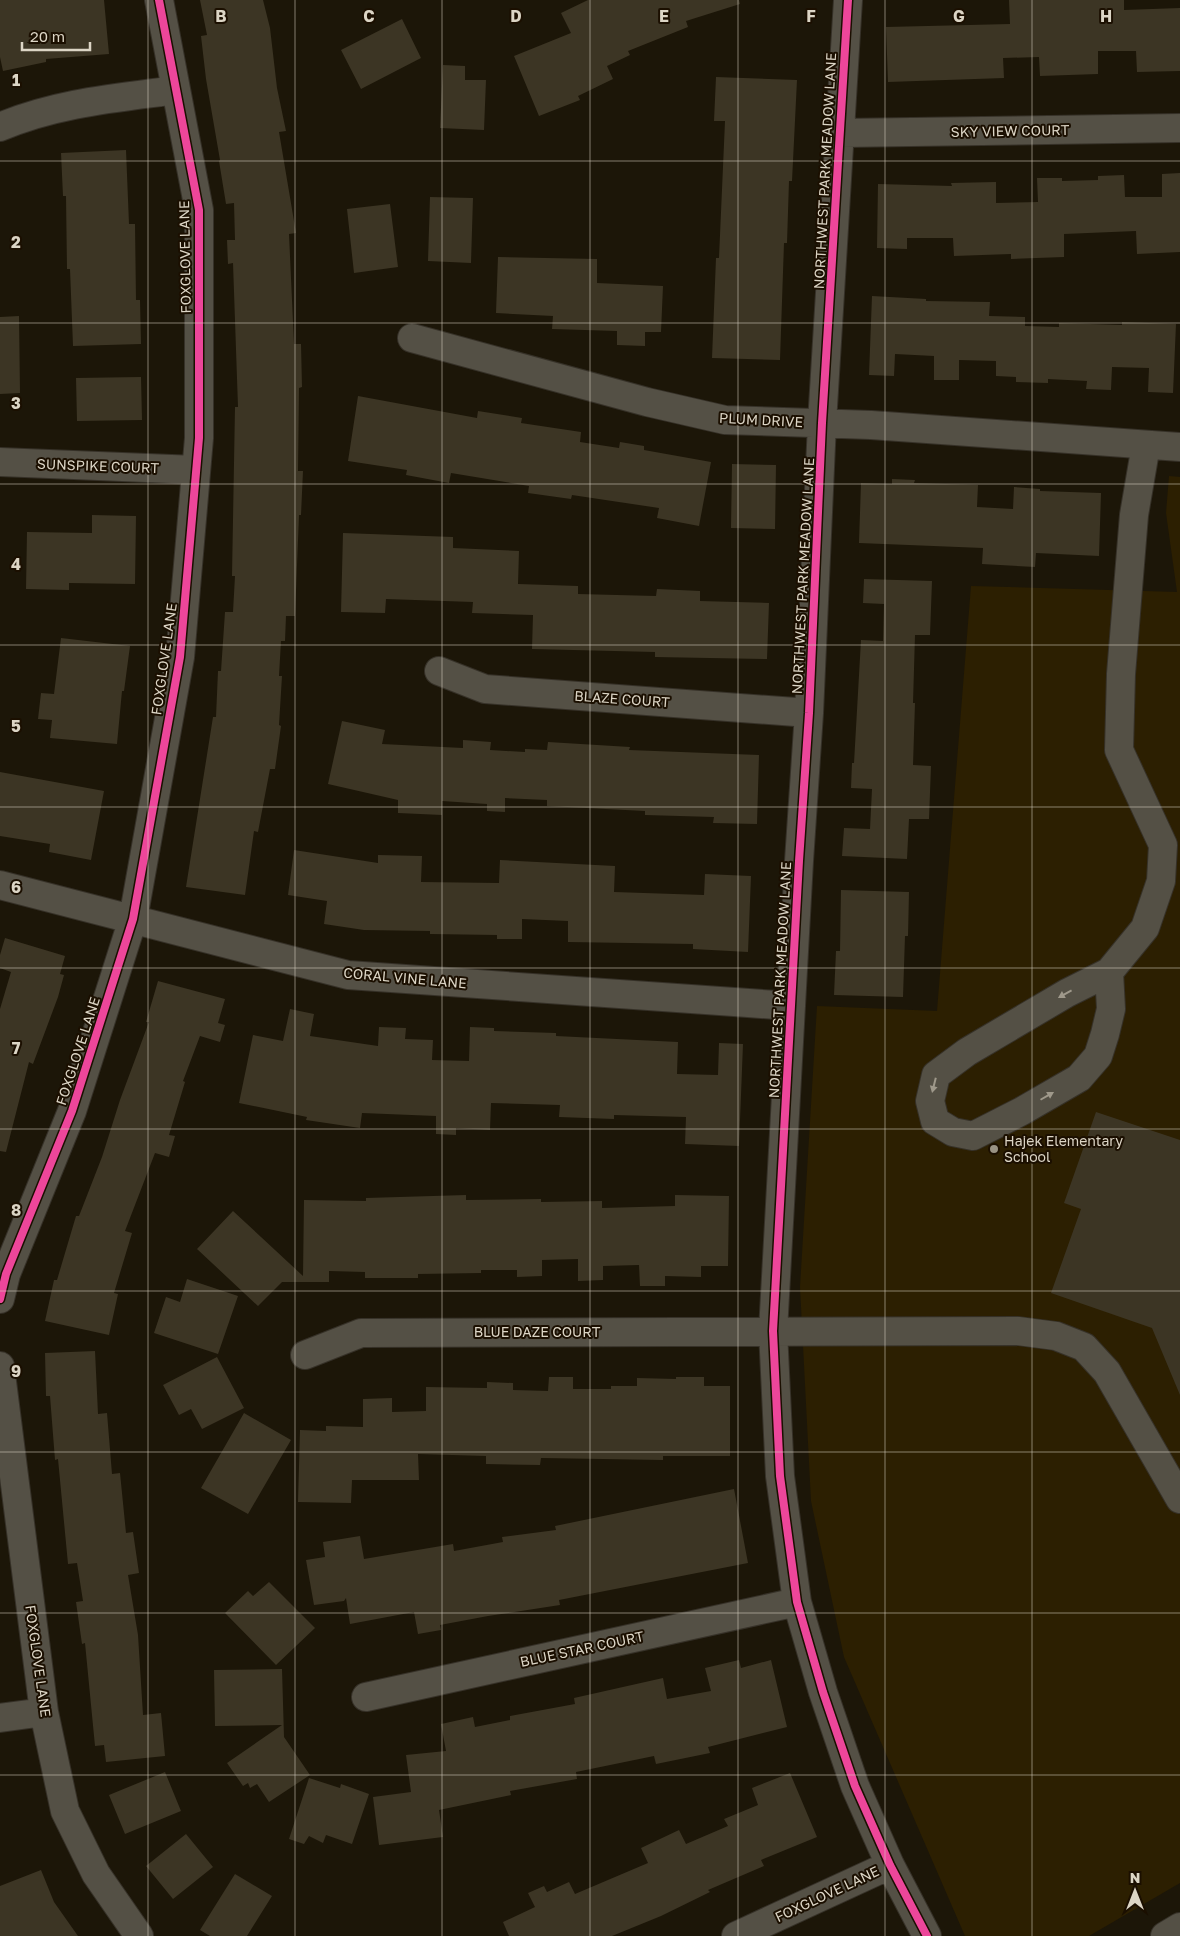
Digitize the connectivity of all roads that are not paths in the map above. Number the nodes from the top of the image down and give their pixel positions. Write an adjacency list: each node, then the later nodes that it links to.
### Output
1 (159, 0): 3 (street, FOXGLOVE LANE)
2 (848, 0): 6 (street, NORTHWEST PARK MEADOW LANE)
3 (176, 90): 4 (street); 12 (street, FOXGLOVE LANE)
4 (0, 127)
5 (1180, 128): 6 (street, SKY VIEW COURT)
6 (841, 133): 8 (street, NORTHWEST PARK MEADOW LANE)
7 (412, 338): 8 (street, PLUM DRIVE)
8 (822, 423): 9 (street, PLUM DRIVE); 14 (street, NORTHWEST PARK MEADOW LANE)
9 (1146, 446): 10 (street, PLUM DRIVE); 17 (street)
10 (1180, 448)
11 (0, 462): 12 (street, SUNSPIKE COURT)
12 (196, 470): 16 (street, FOXGLOVE LANE)
13 (439, 671): 14 (street, BLAZE COURT)
14 (809, 713): 18 (street, NORTHWEST PARK MEADOW LANE)
15 (0, 885): 16 (street, CORAL VINE LANE)
16 (133, 919): 18 (street, CORAL VINE LANE); 19 (street, FOXGLOVE LANE)
17 (1108, 972): 17 (street, one-way to 17)
18 (791, 1006): 20 (street, NORTHWEST PARK MEADOW LANE)
19 (0, 1299)
20 (772, 1331): 21 (street, BLUE DAZE COURT); 23 (street, BLUE DAZE COURT); 24 (street, NORTHWEST PARK MEADOW LANE)
21 (305, 1355)
22 (0, 1366): 26 (street, FOXGLOVE LANE)
23 (1180, 1499)
24 (797, 1602): 25 (street, BLUE STAR COURT); 28 (street, NORTHWEST PARK MEADOW LANE)
25 (366, 1697)
26 (44, 1712): 27 (street); 30 (street, FOXGLOVE LANE)
27 (0, 1718)
28 (890, 1865): 31 (street, FOXGLOVE LANE); 32 (street, NORTHWEST PARK MEADOW LANE)
29 (1180, 1928): 33 (street)
30 (139, 1936)
31 (736, 1936)
32 (927, 1936)
33 (1165, 1936)

